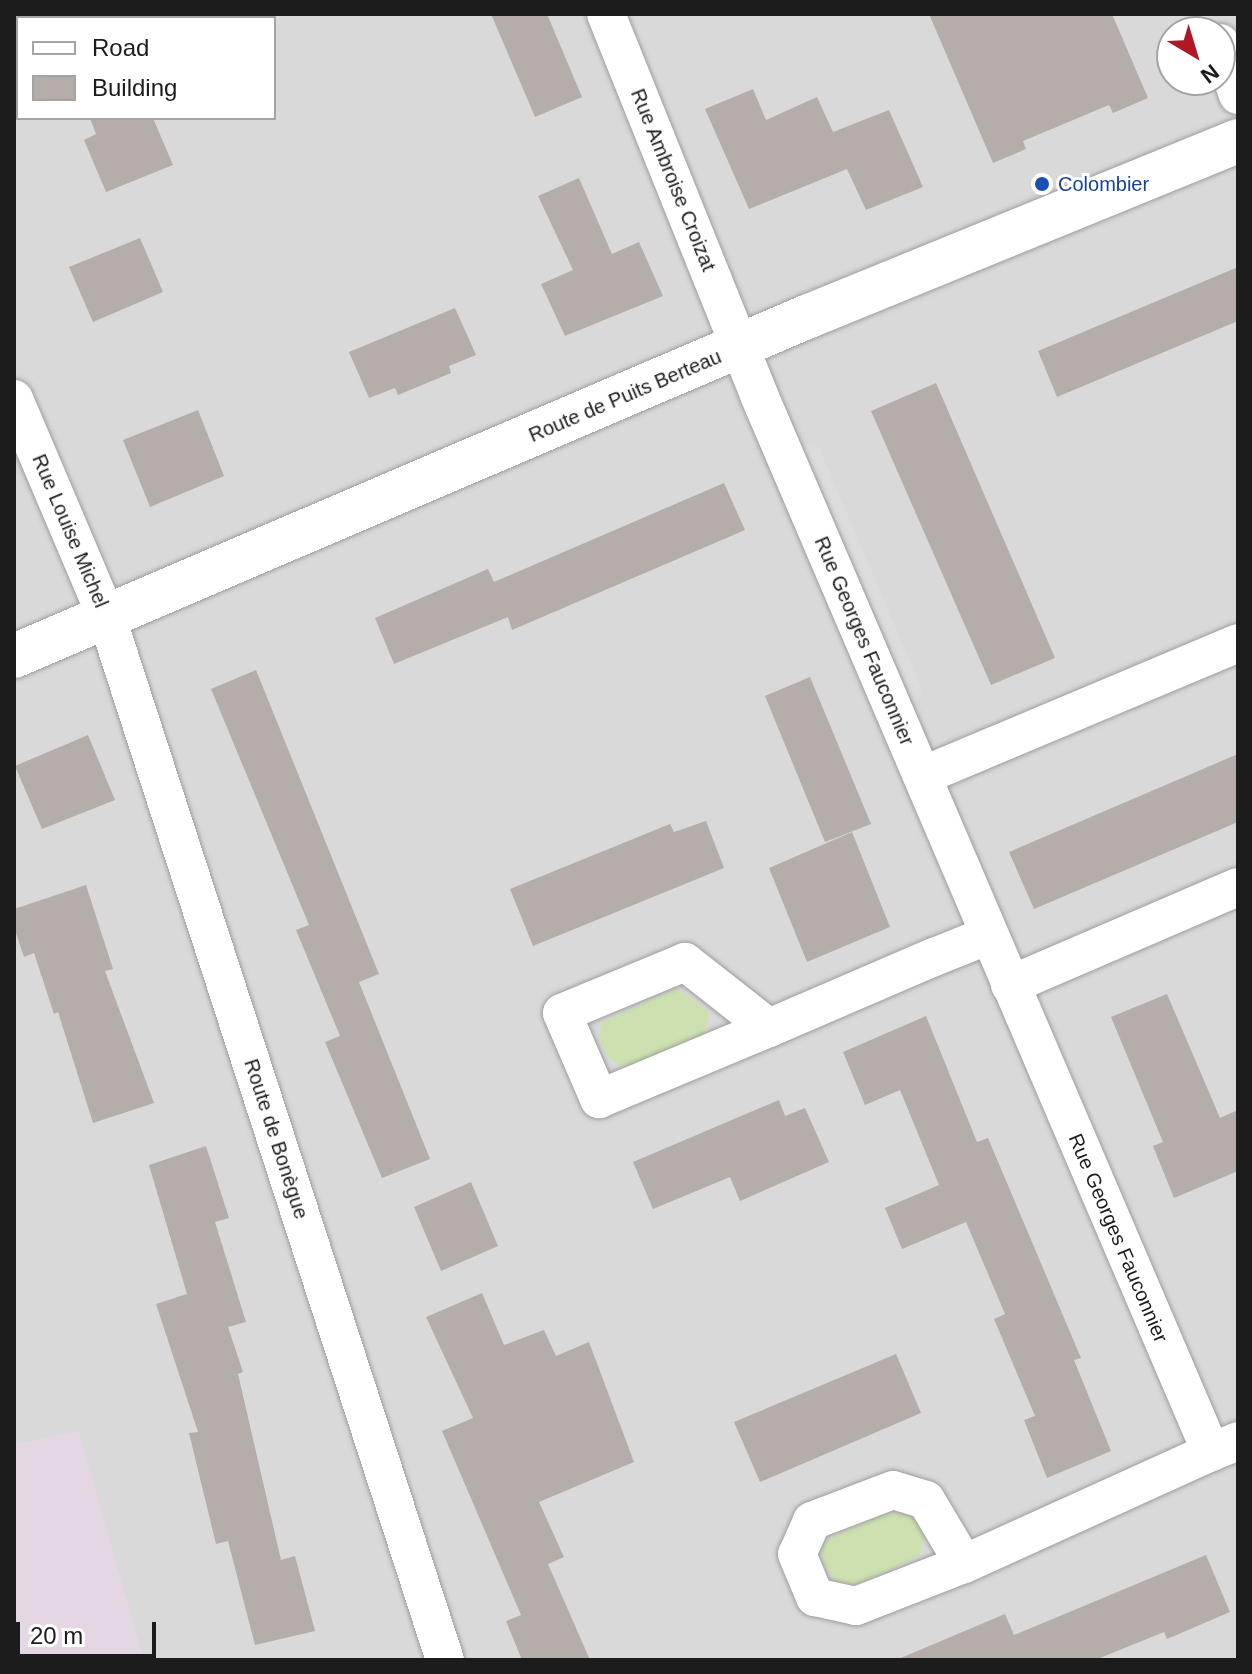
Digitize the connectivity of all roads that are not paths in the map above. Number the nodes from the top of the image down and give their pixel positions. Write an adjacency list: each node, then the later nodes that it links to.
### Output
1 (606, 14): 3 (street, Rue Ambroise Croizat)
2 (1238, 141): 3 (street, Route de Puits Berteau)
3 (740, 347): 5 (street, Route de Puits Berteau); 8 (street, Rue Georges Fauconnier)
4 (14, 399): 5 (street, Rue Louise Michel)
5 (107, 618): 7 (street, Route de Puits Berteau); 15 (street, Route de Bonègue)
6 (1238, 643): 8 (street)
7 (14, 656)
8 (922, 776): 10 (street, Rue Georges Fauconnier)
9 (1238, 887): 11 (street)
10 (989, 935): 11 (street, Rue Georges Fauconnier); 12 (street)
11 (1010, 985): 13 (street, Rue Georges Fauconnier)
12 (769, 1028): 12 (street)
13 (1224, 1446): 14 (street, Rue Georges Fauconnier)
14 (964, 1564)
15 (445, 1660)

